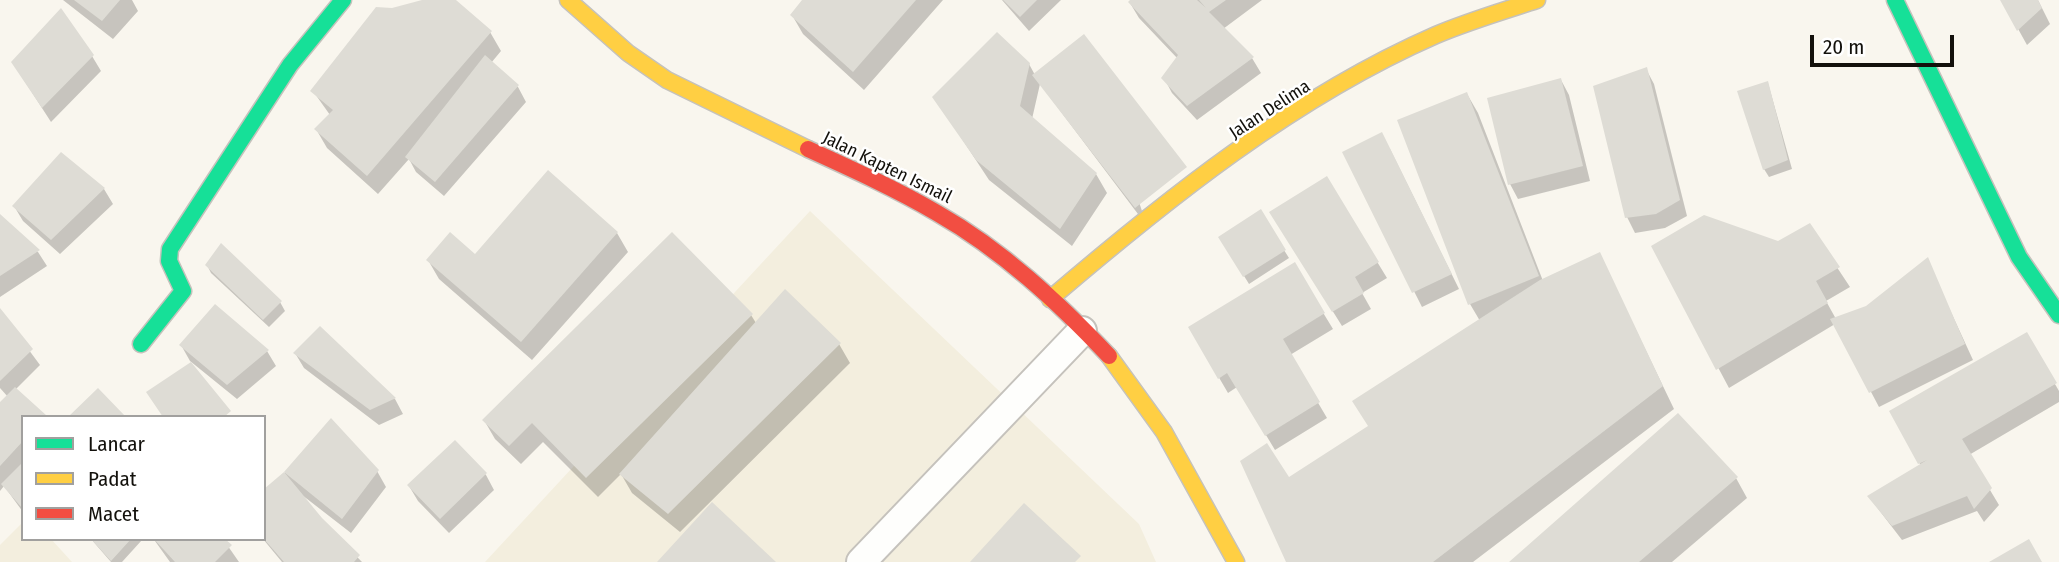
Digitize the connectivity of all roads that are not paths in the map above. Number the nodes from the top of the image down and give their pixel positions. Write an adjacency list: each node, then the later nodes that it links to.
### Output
1 (343, 0): 8 (street)
2 (568, 0): 5 (street, Jalan Kapten Ismail)
3 (1537, 0): 5 (street, Jalan Delima)
4 (1895, 0): 6 (street)
5 (1051, 299): 7 (street, Jalan Kapten Ismail)
6 (2059, 315)
7 (1082, 331): 9 (lane); 10 (street, Jalan Kapten Ismail)
8 (141, 344)
9 (861, 562)
10 (1236, 562)

